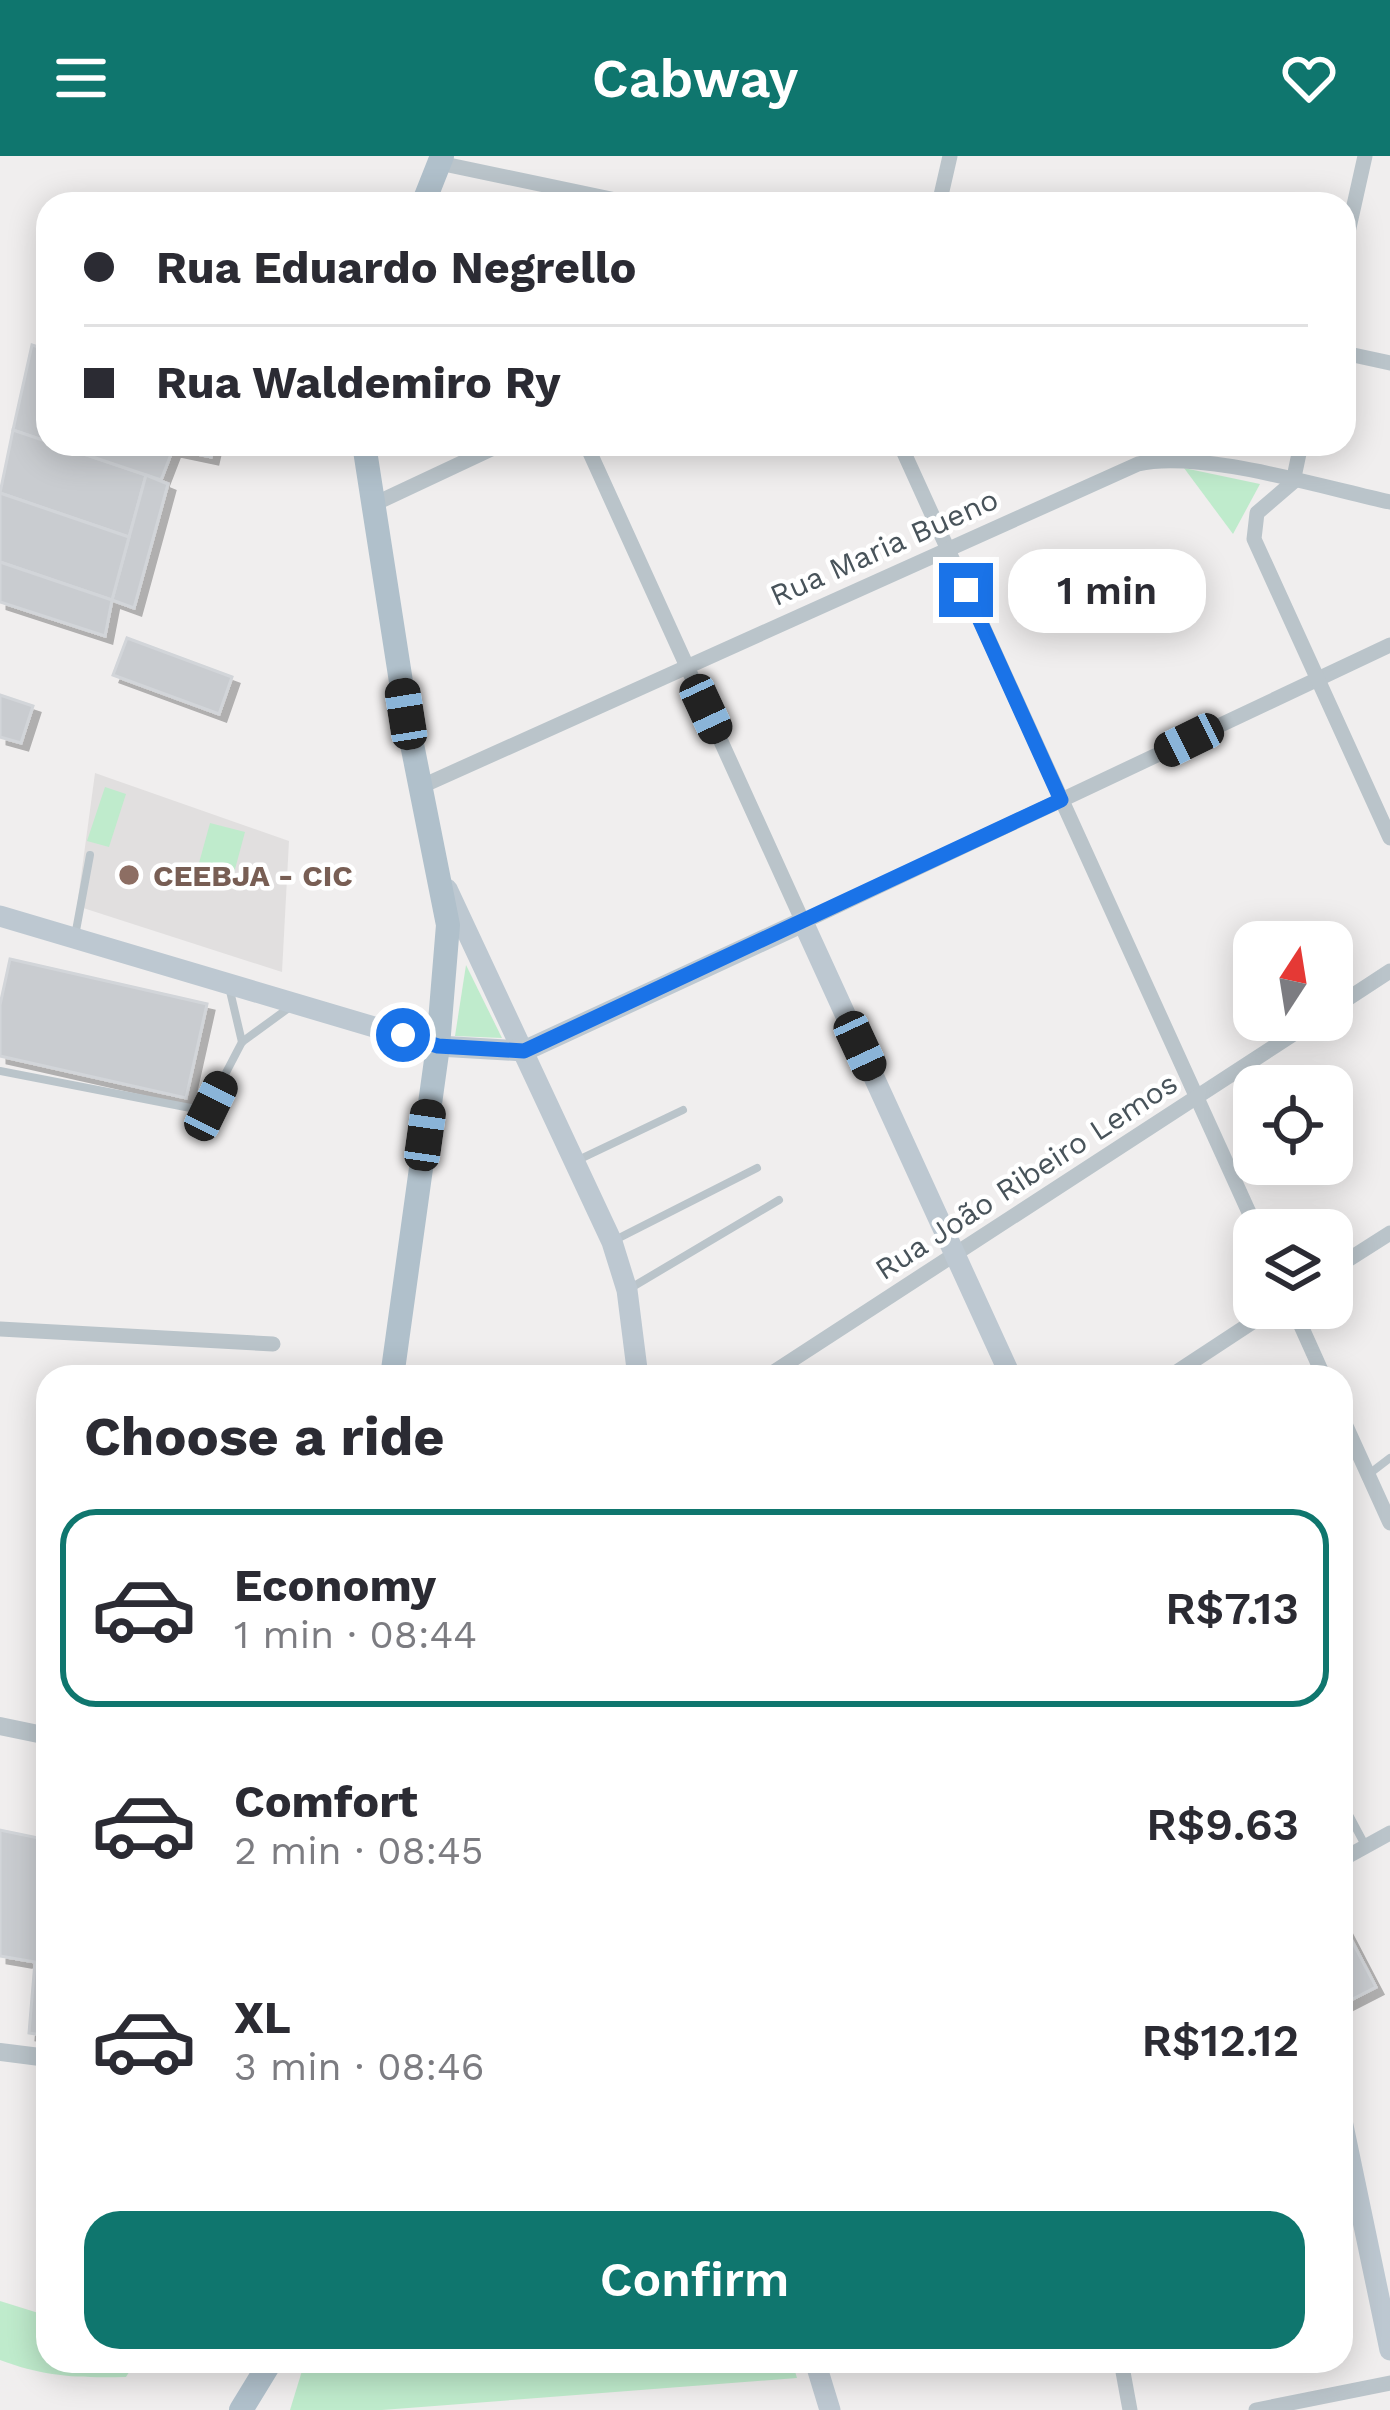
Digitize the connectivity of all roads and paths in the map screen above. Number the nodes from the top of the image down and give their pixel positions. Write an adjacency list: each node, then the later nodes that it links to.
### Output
1 (950, 156): 6 (street)
2 (1365, 156): 7 (street)
3 (441, 159): 4 (main road); 5 (street)
4 (428, 192)
5 (583, 192)
6 (942, 192)
7 (1356, 196)
8 (1356, 356): 9 (street)
9 (1390, 363)
10 (366, 456): 17 (main road)
11 (476, 456): 17 (street)
12 (591, 456): 20 (street)
13 (905, 456): 18 (street)
14 (1298, 456): 15 (street)
15 (1293, 482): 16 (street, Rua Maria Bueno); 18 (street, Rua Maria Bueno); 21 (street)
16 (1390, 502)
17 (372, 505): 22 (main road)
18 (947, 548): 20 (street, Rua Maria Bueno); 23 (street)
19 (1390, 645): 21 (street)
20 (687, 666): 22 (street, Rua Maria Bueno); 28 (street)
21 (1317, 679): 23 (street); 24 (street)
22 (419, 787): 26 (main road)
23 (1061, 800): 28 (street); 39 (street)
24 (1390, 838)
25 (90, 855): 29 (lane)
26 (440, 875): 36 (main road); 37 (main road)
27 (0, 917): 29 (main road)
28 (803, 922): 37 (main road); 47 (main road)
29 (75, 938): 31 (main road)
30 (1390, 971): 32 (street)
31 (228, 982): 33 (main road); 35 (lane)
32 (1353, 995)
33 (296, 1003): 35 (lane); 36 (main road)
34 (1283, 1041): 39 (street, Rua João Ribeiro Lemos)
35 (242, 1042): 38 (lane)
36 (438, 1046): 37 (main road); 54 (main road)
37 (524, 1051): 41 (main road)
38 (0, 1071)
39 (1196, 1097): 44 (street); 47 (street, Rua João Ribeiro Lemos)
40 (682, 1110): 41 (lane)
41 (575, 1162): 46 (main road)
42 (757, 1168): 46 (lane)
43 (779, 1200): 49 (lane)
44 (1247, 1209)
45 (1390, 1233): 48 (street)
46 (612, 1242): 49 (main road)
47 (955, 1254): 56 (street, Rua João Ribeiro Lemos); 57 (main road)
48 (1353, 1257)
49 (628, 1290): 55 (main road)
50 (0, 1329): 53 (street)
51 (1242, 1329): 58 (street)
52 (1302, 1329): 59 (street)
53 (272, 1344)
54 (394, 1365)
55 (637, 1365)
56 (797, 1365)
57 (1006, 1365)
58 (1187, 1365)
59 (1319, 1365)
60 (1353, 1441): 62 (street)
61 (1390, 1458): 62 (lane)
62 (1368, 1474): 63 (street)
63 (1388, 1512)
64 (0, 1726): 65 (street)
65 (36, 1734)
66 (1353, 1823): 68 (lane)
67 (1390, 1833): 68 (street)
68 (1365, 1846): 69 (street)
69 (1353, 1853)
70 (0, 2052): 71 (street)
71 (36, 2056)
72 (1353, 2173): 73 (main road)
73 (1390, 2350)
74 (264, 2373): 78 (main road)
75 (819, 2373): 79 (main road)
76 (1122, 2373): 80 (street)
77 (1390, 2383): 81 (street)
78 (242, 2410)
79 (830, 2410)
80 (1130, 2410)
81 (1256, 2410)

